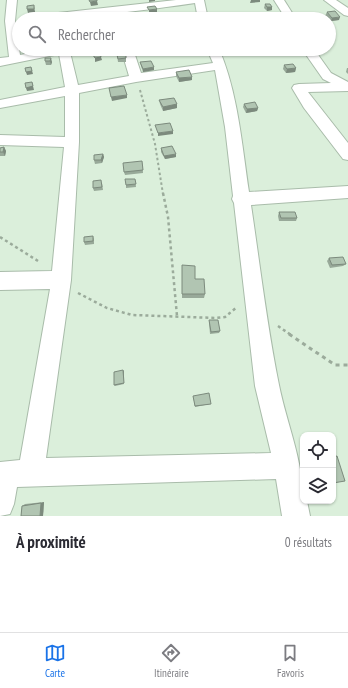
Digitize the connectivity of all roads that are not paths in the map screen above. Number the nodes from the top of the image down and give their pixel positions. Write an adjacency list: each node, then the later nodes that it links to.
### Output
1 (12, 0): 10 (street)
2 (198, 0): 5 (street); 7 (street)
3 (279, 0): 8 (street)
4 (328, 0): 9 (street)
5 (129, 4): 6 (street)
6 (51, 12)
7 (201, 12)
8 (287, 12)
9 (348, 13)
10 (10, 21): 11 (street)
11 (12, 37)
12 (14, 56): 18 (street)
13 (34, 56): 18 (street)
14 (67, 56): 22 (street)
15 (129, 56): 20 (street)
16 (313, 56): 21 (street)
17 (217, 58): 20 (street); 28 (street)
18 (15, 60): 19 (street)
19 (0, 62)
20 (136, 78): 22 (street)
21 (348, 87): 26 (street)
22 (72, 89): 23 (street); 25 (street)
23 (0, 104)
24 (0, 140): 25 (street)
25 (72, 142): 29 (street)
26 (348, 155)
27 (348, 192): 28 (street)
28 (240, 199): 31 (street)
29 (61, 280): 30 (street); 32 (street)
30 (0, 281)
31 (287, 466): 32 (street); 34 (street)
32 (12, 474): 33 (street)
33 (0, 504)
34 (296, 516)

